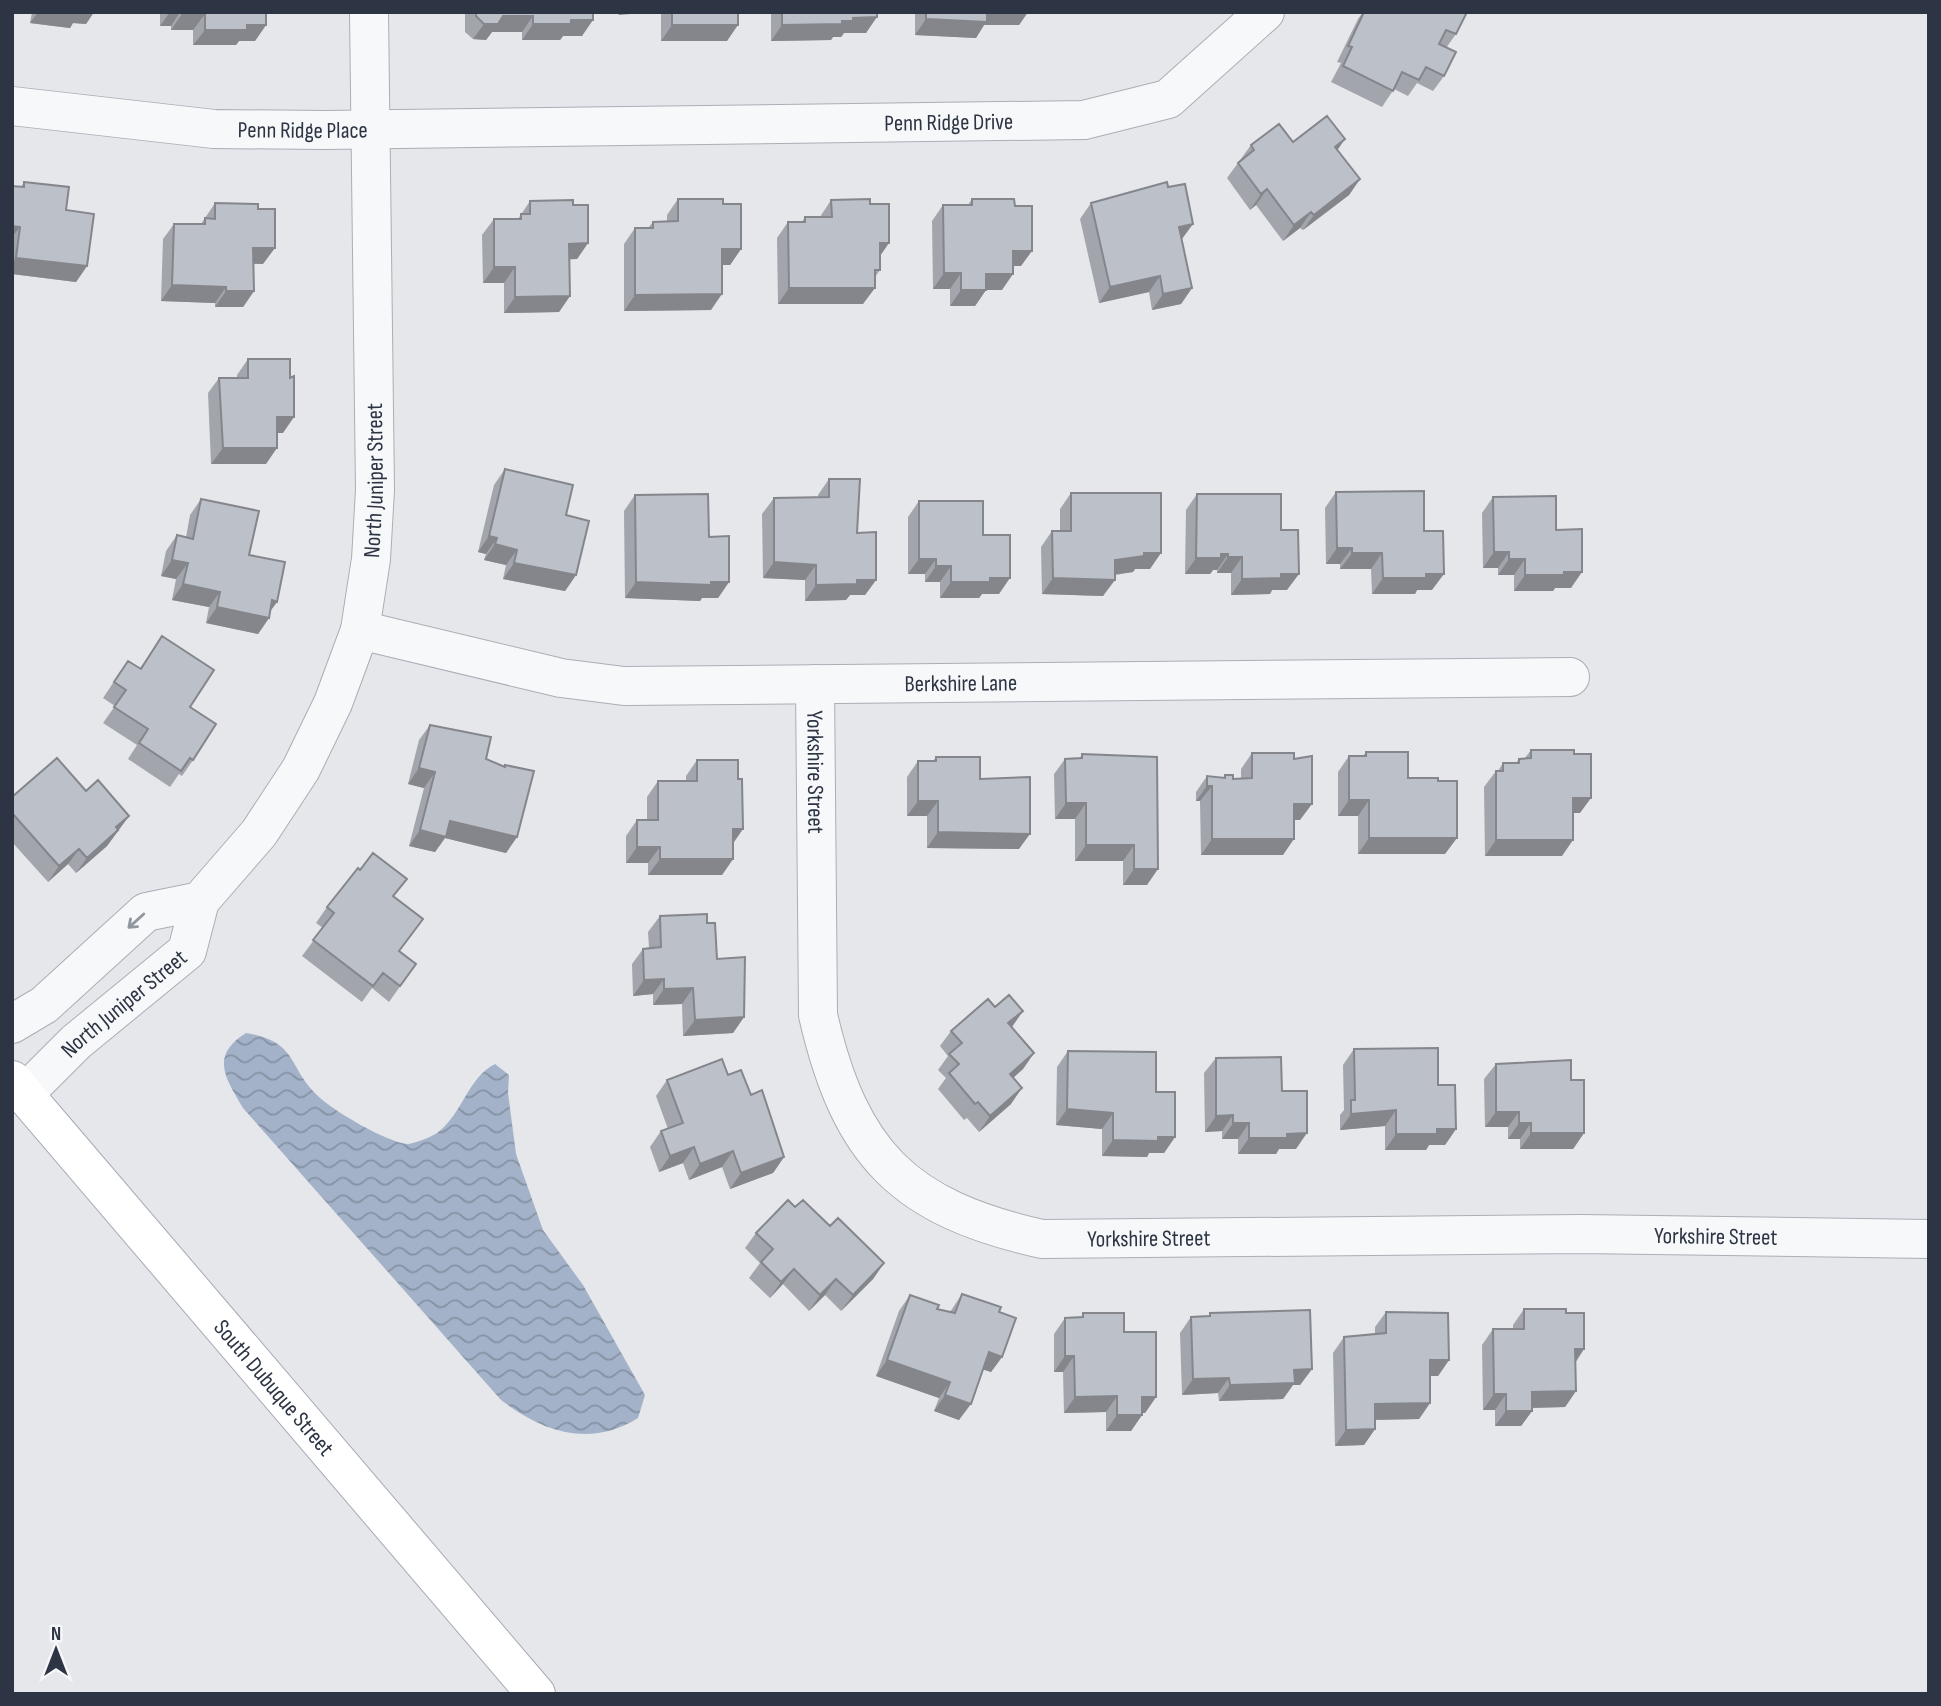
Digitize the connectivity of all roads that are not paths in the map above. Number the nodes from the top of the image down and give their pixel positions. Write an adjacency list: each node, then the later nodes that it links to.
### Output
1 (369, 12): 5 (street, North Juniper Street)
2 (1265, 12): 4 (street, Penn Ridge Drive)
3 (12, 106): 5 (street, Penn Ridge Place)
4 (595, 126): 5 (street, Penn Ridge Place)
5 (369, 131): 6 (street, North Juniper Street)
6 (360, 629): 8 (street, Berkshire Lane); 9 (street, North Juniper Street)
7 (1570, 677): 8 (street, Berkshire Lane)
8 (815, 684): 12 (street, Yorkshire Street)
9 (200, 901): 10 (street, North Juniper Street, one-way to 10); 11 (street, North Juniper Street)
10 (12, 1024)
11 (18, 1087): 13 (main road, South Dubuque Street)
12 (1929, 1239)
13 (536, 1694)

